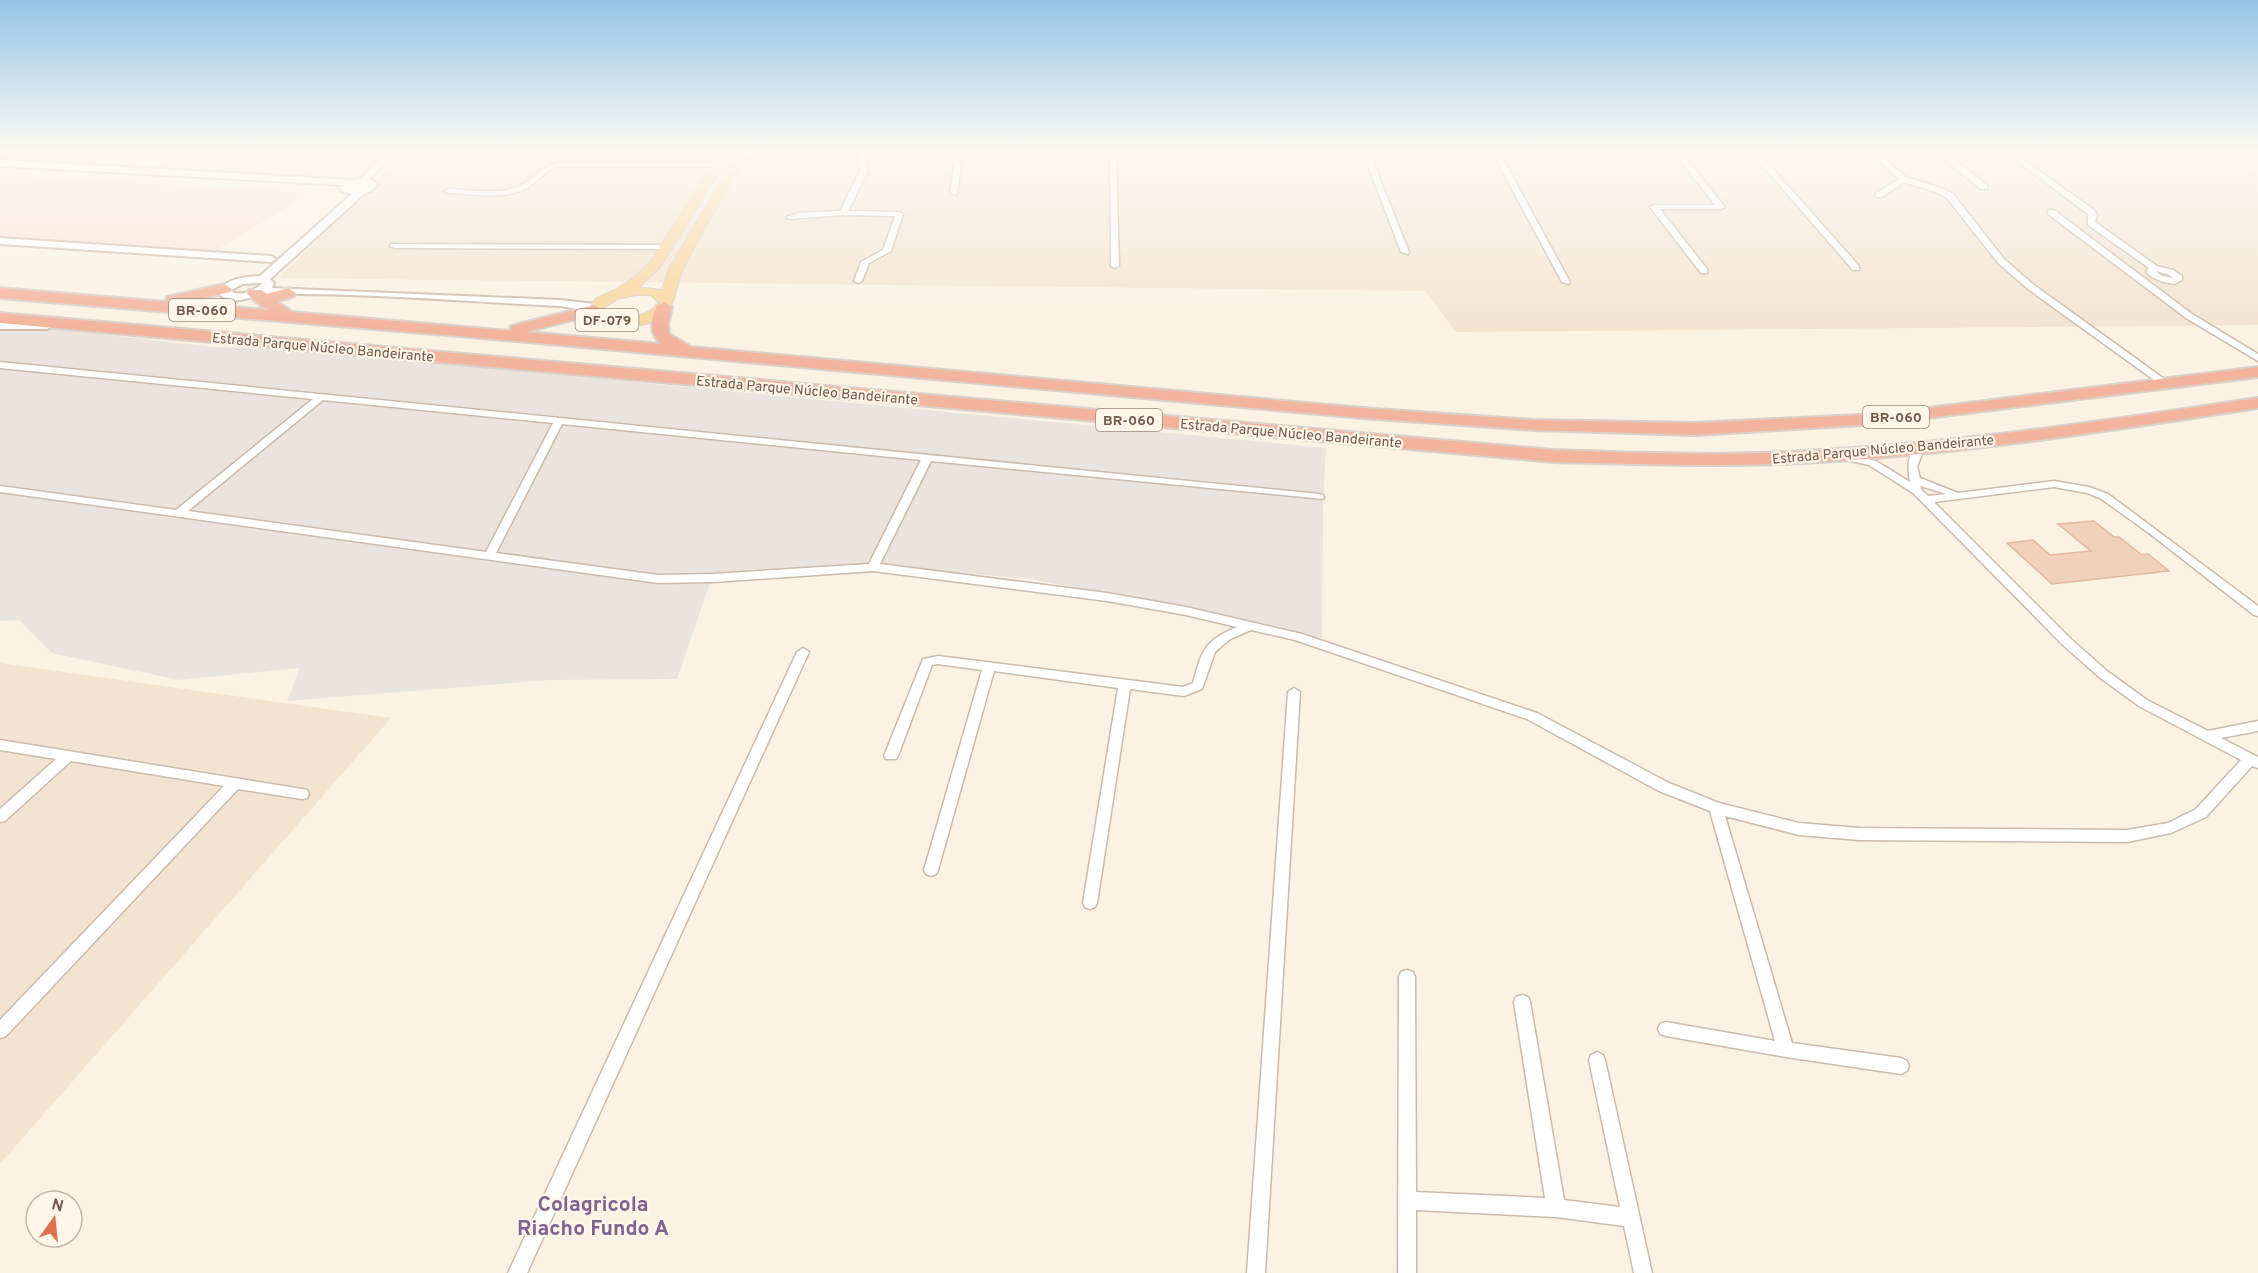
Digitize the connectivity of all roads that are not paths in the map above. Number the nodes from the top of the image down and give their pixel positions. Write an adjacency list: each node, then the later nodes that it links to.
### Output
1 (328, 209): 20 (street)
2 (334, 209): 29 (street)
3 (690, 209): 18 (main road, DF-079)
4 (711, 209): 36 (main road)
5 (845, 209): 14 (street)
6 (1114, 209): 21 (street)
7 (1388, 209): 19 (street)
8 (1526, 209): 27 (street)
9 (1656, 209): 24 (street)
10 (1804, 209): 22 (street)
11 (1960, 209): 50 (street)
12 (2087, 209): 23 (street)
13 (2051, 212): 46 (street)
14 (843, 213): 15 (street); 26 (street)
15 (790, 218)
16 (0, 241): 20 (street)
17 (394, 246): 18 (street)
18 (667, 247): 33 (main road, DF-079)
19 (1405, 252)
20 (270, 259): 25 (street)
21 (1115, 266)
22 (1856, 268)
23 (2154, 268)
24 (1704, 271)
25 (240, 281): 28 (street); 29 (street)
26 (858, 281)
27 (1566, 282)
28 (224, 289): 29 (street); 34 (highway)
29 (262, 291): 30 (street); 32 (highway); 38 (highway)
30 (308, 291): 32 (street); 35 (street)
31 (0, 292): 34 (highway, Estrada Parque Núcleo Bandeirante / BR-060)
32 (288, 292)
33 (615, 295): 35 (street); 36 (main road, DF-079); 37 (main road, DF-079)
34 (111, 303): 38 (highway, Estrada Parque Núcleo Bandeirante / BR-060)
35 (560, 303): 37 (street)
36 (665, 303): 37 (main road, DF-079); 45 (highway)
37 (595, 309): 43 (highway)
38 (288, 317): 42 (highway, Estrada Parque Núcleo Bandeirante / BR-060)
39 (0, 318): 41 (highway, Estrada Parque Núcleo Bandeirante / BR-060)
40 (0, 325): 41 (street)
41 (89, 326): 44 (highway, Estrada Parque Núcleo Bandeirante / BR-060)
42 (404, 327): 43 (highway, Estrada Parque Núcleo Bandeirante / BR-060); 44 (highway)
43 (471, 332): 45 (highway, Estrada Parque Núcleo Bandeirante / BR-060)
44 (359, 350): 53 (highway, Estrada Parque Núcleo Bandeirante / BR-060)
45 (692, 353): 49 (highway, Estrada Parque Núcleo Bandeirante / BR-060)
46 (2258, 358)
47 (0, 365): 51 (street)
48 (2258, 372): 50 (highway, Estrada Parque Núcleo Bandeirante / BR-060)
49 (1007, 381): 50 (highway, Estrada Parque Núcleo Bandeirante / BR-060); 53 (highway)
50 (2164, 383)
51 (320, 398): 54 (street); 62 (street)
52 (2258, 403): 55 (highway, Estrada Parque Núcleo Bandeirante / BR-060)
53 (1001, 409): 56 (highway, Estrada Parque Núcleo Bandeirante / BR-060)
54 (558, 423): 57 (street); 63 (street)
55 (1919, 448): 56 (highway, Estrada Parque Núcleo Bandeirante / BR-060); 59 (street)
56 (1839, 455): 59 (street)
57 (927, 458): 61 (street); 64 (street)
58 (0, 489): 62 (street)
59 (1918, 490): 60 (street); 60 (street); 72 (street)
60 (1963, 495): 65 (street)
61 (1318, 497)
62 (178, 514): 63 (street)
63 (489, 556): 64 (street)
64 (873, 567): 66 (street)
65 (2258, 612)
66 (1251, 626): 69 (street); 79 (street)
67 (803, 652): 93 (street)
68 (989, 666): 69 (street); 75 (street); 81 (street)
69 (1125, 684): 82 (street)
70 (1294, 692): 94 (street)
71 (2258, 726): 72 (street)
72 (2208, 736): 76 (street)
73 (0, 744): 74 (street)
74 (68, 756): 77 (street); 80 (street)
75 (891, 756)
76 (2254, 761): 79 (street)
77 (235, 783): 78 (street); 86 (street)
78 (302, 794)
79 (1716, 808): 87 (street)
80 (0, 817)
81 (931, 870)
82 (1090, 903)
83 (1407, 977): 90 (street)
84 (1522, 1002): 91 (street)
85 (1666, 1029): 87 (street)
86 (0, 1031)
87 (1786, 1050): 89 (street)
88 (1597, 1060): 92 (street)
89 (1901, 1066)
90 (1408, 1201): 91 (street); 95 (street)
91 (1556, 1208): 92 (street)
92 (1631, 1218): 96 (street)
93 (517, 1273)
94 (1256, 1273)
95 (1407, 1273)
96 (1643, 1273)

